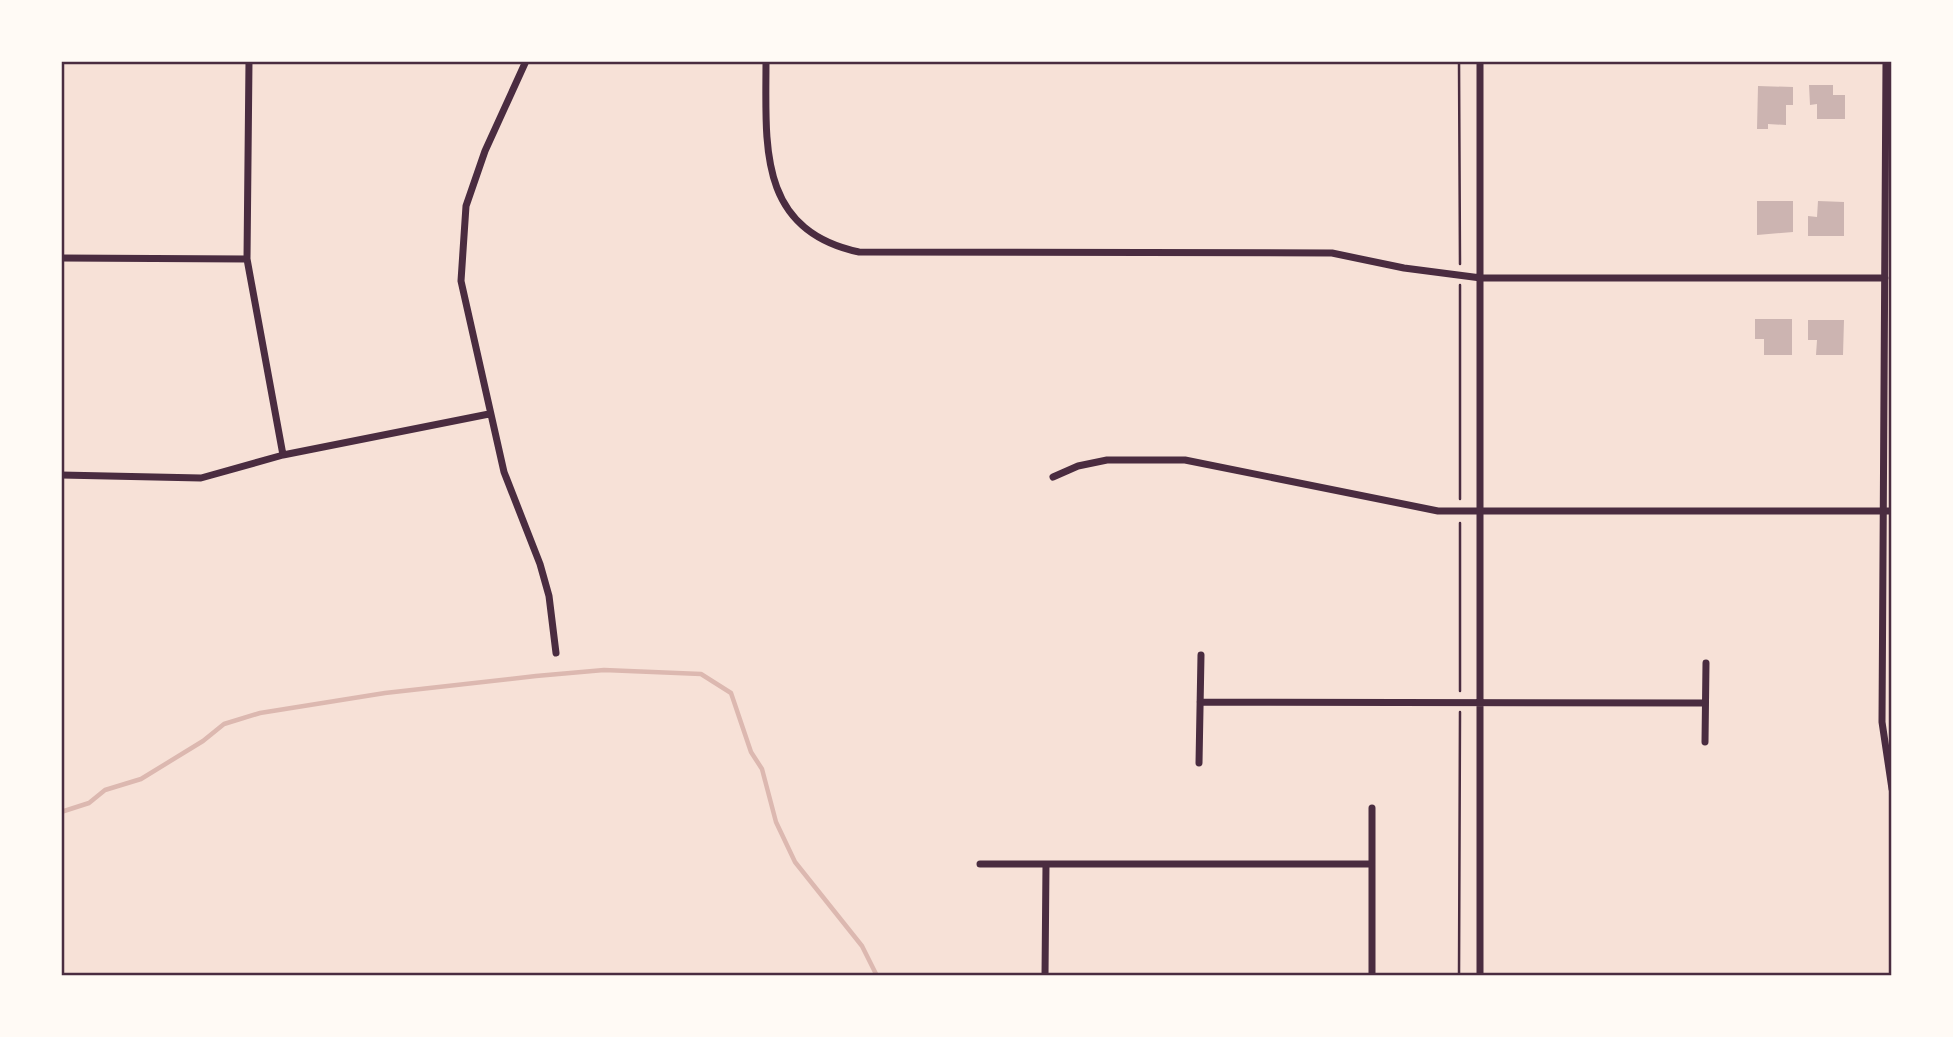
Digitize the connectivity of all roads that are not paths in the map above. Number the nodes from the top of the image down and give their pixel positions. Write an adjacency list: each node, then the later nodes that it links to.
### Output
1 (249, 61): 7 (street)
2 (526, 61): 10 (street)
3 (766, 61): 8 (street)
4 (1480, 61): 8 (street)
5 (1886, 61): 9 (street)
6 (61, 258): 7 (street)
7 (247, 259): 11 (street)
8 (1481, 278): 9 (street); 16 (street)
9 (1885, 278): 14 (street)
10 (489, 414): 11 (street); 17 (street)
11 (283, 455): 12 (street)
12 (61, 475)
13 (1053, 477): 16 (street)
14 (1883, 511): 15 (street); 16 (street); 25 (street)
15 (1892, 511)
16 (1479, 513): 21 (street)
17 (556, 653)
18 (1201, 655): 20 (street)
19 (1706, 663): 22 (street)
20 (1200, 702): 21 (street); 24 (street)
21 (1480, 702): 22 (street); 32 (street)
22 (1704, 704): 23 (street)
23 (1705, 742)
24 (1199, 763)
25 (1892, 789)
26 (1373, 808): 29 (street)
27 (980, 864): 28 (street)
28 (1046, 864): 29 (street); 30 (street)
29 (1373, 864): 31 (street)
30 (1045, 976)
31 (1373, 976)
32 (1480, 976)

